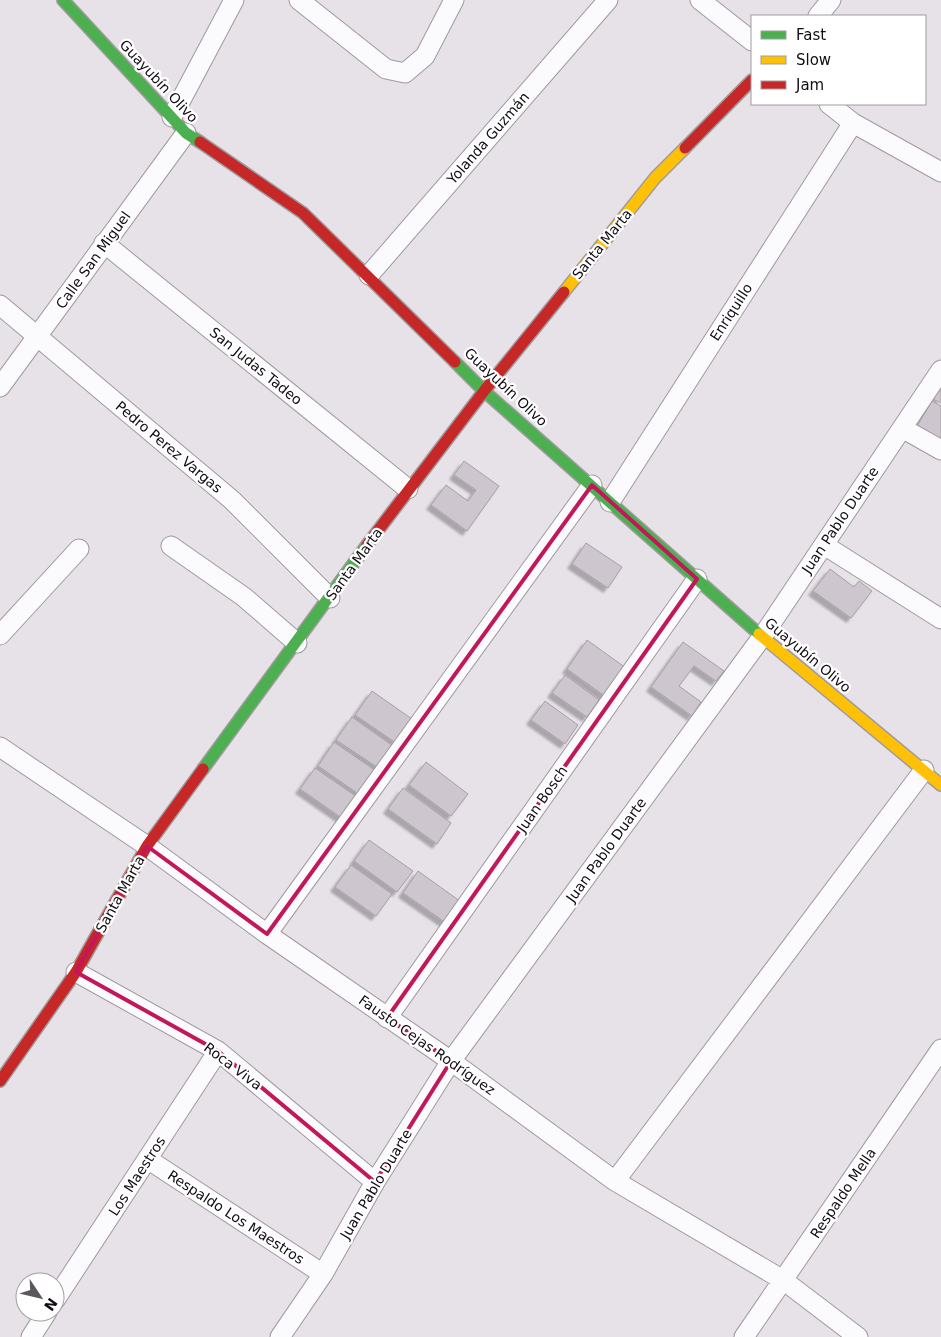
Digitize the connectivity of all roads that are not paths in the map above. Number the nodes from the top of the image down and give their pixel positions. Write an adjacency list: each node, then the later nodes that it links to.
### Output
1 (63, 0): 12 (street, Guayubín Olivo)
2 (234, 0): 12 (street)
3 (299, 0): 4 (street)
4 (454, 0)
5 (608, 0): 17 (street, Yolanda Guzmán)
6 (700, 0): 9 (street)
7 (831, 0): 8 (street)
8 (819, 15)
9 (751, 40)
10 (751, 81): 22 (street, Santa Marta)
11 (830, 105): 13 (street)
12 (172, 117): 14 (street, Guayubín Olivo)
13 (853, 123): 15 (street); 27 (street, Enriquillo)
14 (186, 133): 16 (street, Calle San Miguel); 17 (street, Guayubín Olivo)
15 (940, 170)
16 (104, 243): 19 (street, Calle San Miguel); 26 (street, San Judas Tadeo)
17 (369, 275): 22 (street, Guayubín Olivo)
18 (0, 305): 19 (street, Pedro Perez Vargas)
19 (38, 336): 21 (street, Calle San Miguel); 32 (street, Pedro Perez Vargas)
20 (941, 370): 23 (street, Juan Pablo Duarte)
21 (0, 387)
22 (484, 391): 25 (street, Guayubín Olivo); 26 (street, Santa Marta)
23 (902, 428): 24 (street); 28 (street, Juan Pablo Duarte)
24 (941, 450)
25 (592, 485): 27 (street, Guayubín Olivo); 41 (street)
26 (408, 490): 32 (street, Santa Marta)
27 (610, 502): 31 (street, Guayubín Olivo)
28 (824, 545): 33 (street); 35 (street, Juan Pablo Duarte)
29 (171, 546): 36 (street)
30 (79, 549): 34 (street)
31 (697, 580): 35 (street, Guayubín Olivo); 43 (street, Juan Bosch)
32 (330, 598): 36 (street, Santa Marta)
33 (941, 619)
34 (0, 635)
35 (762, 637): 38 (street, Guayubín Olivo); 46 (street, Juan Pablo Duarte)
36 (297, 643): 40 (street, Santa Marta)
37 (0, 747): 40 (street, Fausto Cejas Rodríguez)
38 (924, 770): 39 (street, Guayubín Olivo); 49 (street)
39 (941, 786)
40 (147, 846): 41 (street, Fausto Cejas Rodríguez); 42 (street, Santa Marta)
41 (267, 934): 43 (street, Fausto Cejas Rodríguez)
42 (76, 972): 45 (street, Roca Viva); 47 (street, Santa Marta)
43 (387, 1018): 46 (street, Fausto Cejas Rodríguez)
44 (941, 1049): 52 (street, Respaldo Mella)
45 (218, 1051): 48 (street, Los Maestros); 50 (street, Roca Viva)
46 (451, 1061): 49 (street, Fausto Cejas Rodríguez); 50 (street, Juan Pablo Duarte)
47 (1, 1077)
48 (148, 1160): 51 (street, Respaldo Los Maestros); 53 (street, Los Maestros)
49 (615, 1181): 52 (street, Fausto Cejas Rodríguez)
50 (375, 1182): 51 (street, Juan Pablo Duarte)
51 (323, 1274): 56 (street, Juan Pablo Duarte)
52 (783, 1280): 57 (street, Respaldo Mella); 58 (street, Fausto Cejas Rodríguez)
53 (65, 1285)
54 (41, 1322): 55 (street)
55 (31, 1337)
56 (280, 1337)
57 (744, 1337)
58 (858, 1337)

